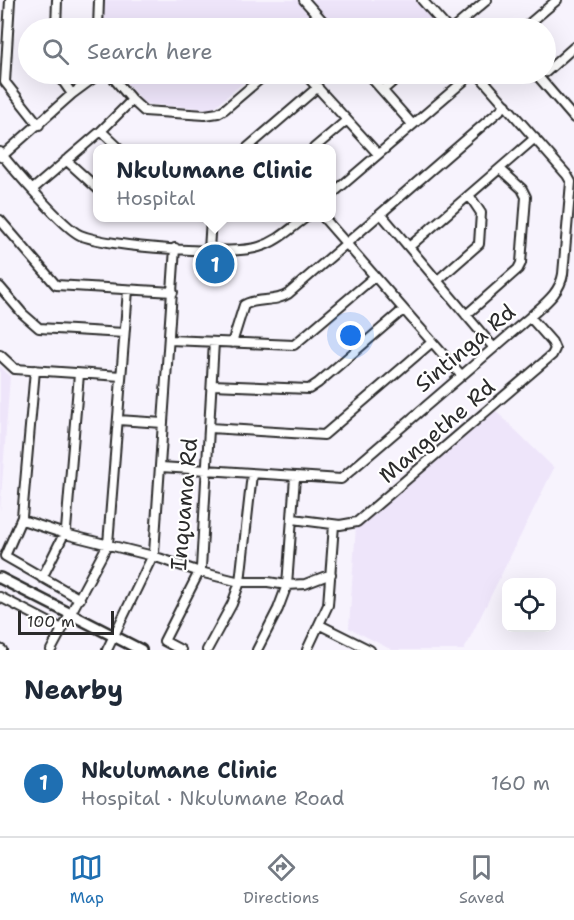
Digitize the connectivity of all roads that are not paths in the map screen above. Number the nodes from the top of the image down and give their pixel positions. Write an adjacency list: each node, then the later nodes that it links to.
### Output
1 (10, 0): 34 (street)
2 (57, 0): 8 (street)
3 (99, 0): 9 (street)
4 (304, 0): 10 (street)
5 (422, 0): 11 (street)
6 (488, 0): 12 (street)
7 (557, 0): 13 (street)
8 (56, 18)
9 (98, 18)
10 (317, 18)
11 (438, 18)
12 (466, 18)
13 (536, 18)
14 (573, 50): 15 (street)
15 (556, 63)
16 (65, 84): 28 (street)
17 (86, 84): 28 (street)
18 (118, 84): 29 (street)
19 (255, 84): 29 (street)
20 (315, 84): 26 (street)
21 (377, 84): 27 (street)
22 (390, 84): 27 (street)
23 (460, 84): 33 (street)
24 (487, 84): 30 (street, Sintinga Rd)
25 (548, 84): 31 (street)
26 (318, 87): 32 (street); 38 (street)
27 (383, 90): 33 (street)
28 (72, 94): 34 (street)
29 (132, 100): 35 (street)
30 (506, 105): 36 (street, Sintinga Rd); 48 (street)
31 (574, 118)
32 (347, 120): 39 (street); 40 (street)
33 (412, 124): 40 (street)
34 (39, 125): 41 (street)
35 (101, 131): 37 (street); 42 (street)
36 (535, 138): 43 (street); 53 (street, Sintinga Rd)
37 (114, 144)
38 (252, 144)
39 (319, 144)
40 (378, 154): 46 (street)
41 (1, 156): 45 (street)
42 (66, 160): 44 (street); 45 (street)
43 (500, 169): 47 (street); 64 (street)
44 (93, 184)
45 (33, 189): 56 (street)
46 (336, 191)
47 (469, 195): 55 (street); 59 (street)
48 (381, 214): 54 (street); 55 (street)
49 (0, 220): 61 (street)
50 (211, 222): 57 (street)
51 (300, 222): 57 (street)
52 (328, 222): 54 (street)
53 (571, 233): 65 (street, Sintinga Rd)
54 (346, 243): 58 (street); 69 (street)
55 (409, 247): 59 (street)
56 (175, 248): 57 (street); 62 (street)
57 (209, 250)
58 (374, 277): 63 (street); 69 (street)
59 (438, 280): 64 (street)
60 (0, 287): 66 (street)
61 (128, 290): 62 (street); 66 (street)
62 (173, 292): 67 (street)
63 (403, 310): 70 (street); 77 (street)
64 (466, 315): 71 (street)
65 (530, 317): 71 (street, Sintinga Rd); 87 (street, Mangethe Rd)
66 (124, 333): 76 (street)
67 (169, 340): 68 (street); 79 (street)
68 (214, 342): 69 (street); 77 (street, Inquama Rd)
69 (232, 343)
70 (431, 343): 75 (street); 80 (street)
71 (494, 348): 75 (street, Sintinga Rd)
72 (0, 355): 73 (street)
73 (35, 370): 74 (street); 86 (street)
74 (79, 374): 76 (street); 88 (street)
75 (461, 375): 84 (street, Sintinga Rd)
76 (121, 376): 78 (street)
77 (212, 385): 80 (street, Inquama Rd)
78 (118, 420): 79 (street); 89 (street)
79 (163, 423): 81 (street)
80 (210, 428): 82 (street, Inquama Rd)
81 (161, 467): 82 (street, Sintinga Rd); 90 (street)
82 (206, 471): 83 (street, Sintinga Rd); 91 (street, Inquama Rd)
83 (252, 474): 84 (street, Sintinga Rd); 95 (street)
84 (295, 477): 85 (street)
85 (293, 519): 87 (street, Mangethe Rd); 96 (street)
86 (22, 520): 88 (street); 94 (street)
87 (334, 525): 92 (street)
88 (65, 534): 89 (street); 94 (street)
89 (108, 544): 90 (street); 98 (street)
90 (153, 556): 91 (street); 102 (street)
91 (200, 572): 95 (street); 106 (street, Inquama Rd)
92 (332, 574): 96 (street); 100 (street)
93 (0, 578): 99 (street)
94 (42, 578): 98 (street)
95 (240, 582): 96 (street); 107 (street)
96 (287, 585): 108 (street)
97 (0, 597): 101 (street)
98 (80, 599): 99 (street)
99 (71, 615): 101 (street); 102 (street)
100 (320, 625): 109 (street); 110 (street)
101 (62, 629): 103 (street)
102 (113, 637): 104 (street); 105 (street)
103 (51, 650)
104 (107, 650)
105 (141, 650)
106 (181, 650)
107 (207, 650)
108 (257, 650)
109 (307, 650)
110 (370, 650)

